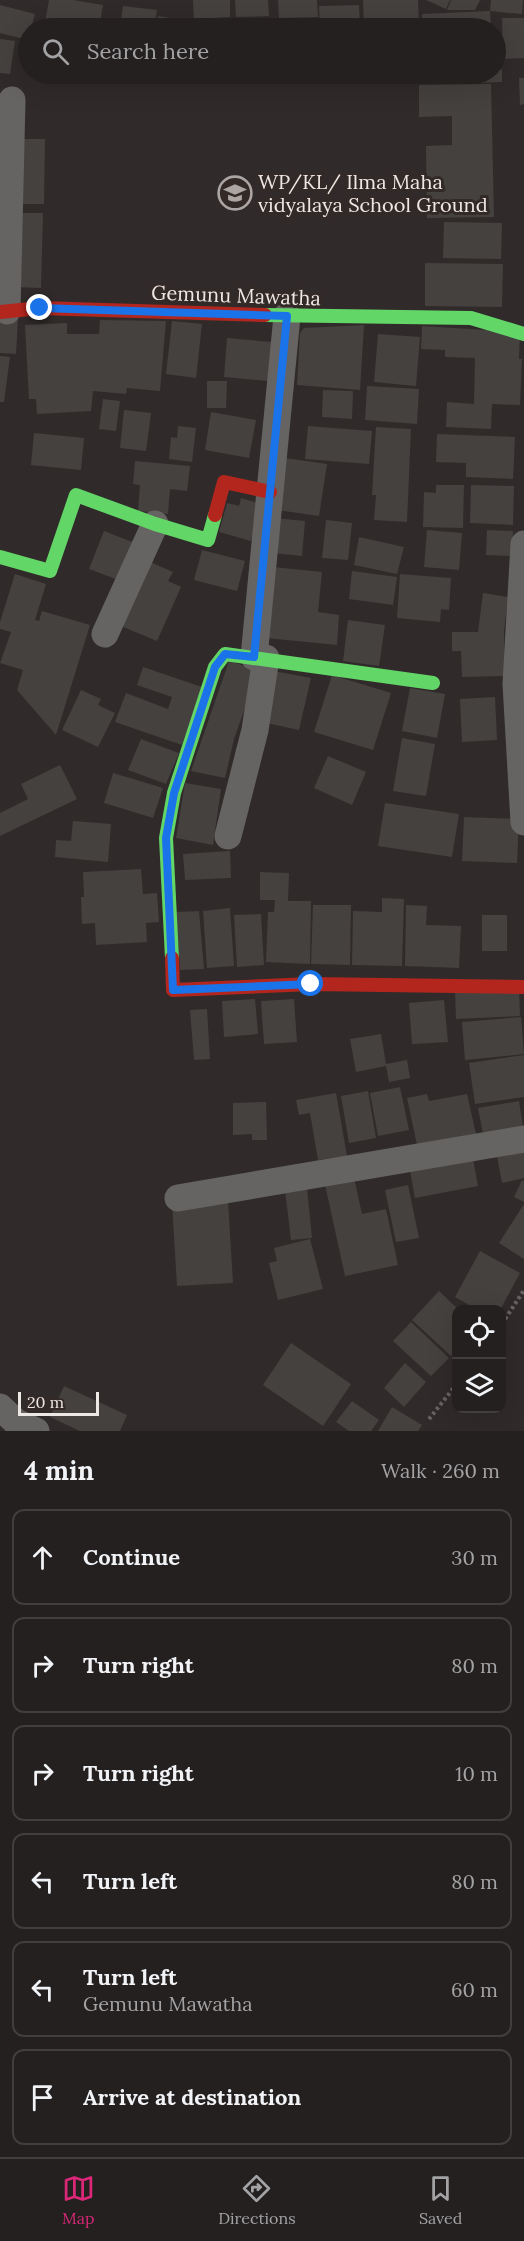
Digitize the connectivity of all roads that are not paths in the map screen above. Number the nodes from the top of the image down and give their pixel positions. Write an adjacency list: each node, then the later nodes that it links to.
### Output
1 (12, 100): 2 (street)
2 (4, 311): 3 (street, Gemunu Mawatha)
3 (287, 316): 4 (street, Gemunu Mawatha); 5 (street)
4 (524, 334)
5 (270, 492): 6 (street); 10 (street)
6 (155, 524): 8 (street); 9 (street)
7 (524, 544): 12 (street)
8 (0, 556)
9 (105, 634)
10 (260, 658): 11 (street); 13 (street); 14 (street)
11 (433, 683)
12 (524, 822)
13 (228, 836)
14 (524, 987)
15 (524, 1139): 16 (street)
16 (178, 1198)
17 (0, 1407): 18 (street)
18 (36, 1431)

